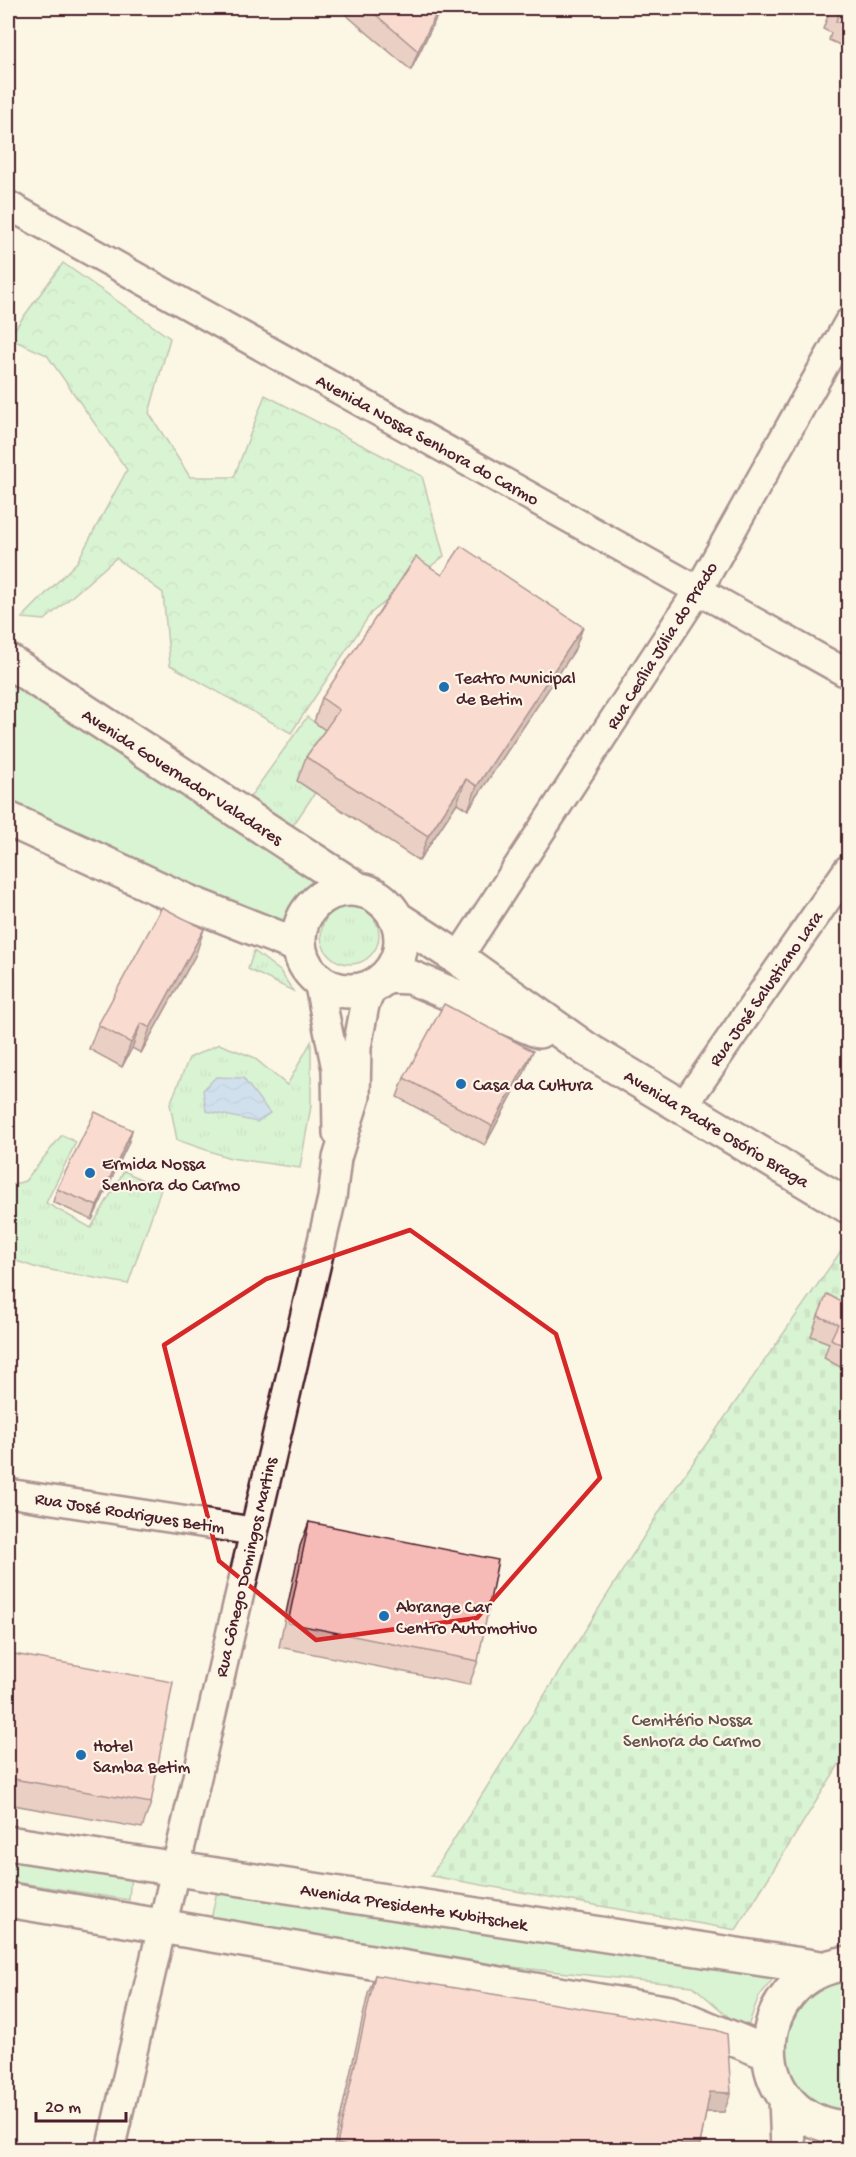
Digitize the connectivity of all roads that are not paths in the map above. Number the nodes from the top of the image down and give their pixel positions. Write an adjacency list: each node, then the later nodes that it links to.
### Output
1 (8, 205): 3 (street, Avenida Nossa Senhora do Carmo)
2 (849, 323): 3 (street, Rua Cecília Júlia do Prado)
3 (699, 589): 5 (street, Avenida Nossa Senhora do Carmo); 11 (street, Rua Cecília Júlia do Prado)
4 (8, 661): 8 (main road, Avenida Governador Valadares)
5 (849, 674)
6 (8, 819): 10 (main road)
7 (849, 869): 15 (street, Rua José Salustiano Lara)
8 (359, 890): 9 (main road); 10 (main road)
9 (395, 917): 11 (main road, Avenida Padre Osório Braga); 13 (main road)
10 (299, 946): 12 (main road)
11 (458, 958): 14 (main road, Avenida Padre Osório Braga)
12 (318, 981): 13 (main road); 16 (street)
13 (381, 981): 14 (main road, Avenida Padre Osório Braga); 16 (street, Rua Cônego Domingos Martins)
14 (586, 1049): 15 (main road, Avenida Padre Osório Braga)
15 (682, 1108): 17 (main road, Avenida Padre Osório Braga)
16 (337, 1158): 19 (street, Rua Cônego Domingos Martins)
17 (849, 1206)
18 (8, 1493): 19 (street, Rua José Rodrigues Betim)
19 (252, 1531): 21 (street, Rua Cônego Domingos Martins)
20 (8, 1844): 21 (main road, Avenida Presidente Kubitschek)
21 (176, 1869): 23 (street, Rua Cônego Domingos Martins); 24 (main road, Avenida Presidente Kubitschek)
22 (8, 1900): 23 (main road)
23 (162, 1927): 25 (main road); 28 (street, Rua Cônego Domingos Martins)
24 (835, 1966): 25 (main road)
25 (768, 2053): 26 (main road)
26 (786, 2098): 27 (main road); 29 (main road)
27 (849, 2128)
28 (110, 2150)
29 (788, 2150)

